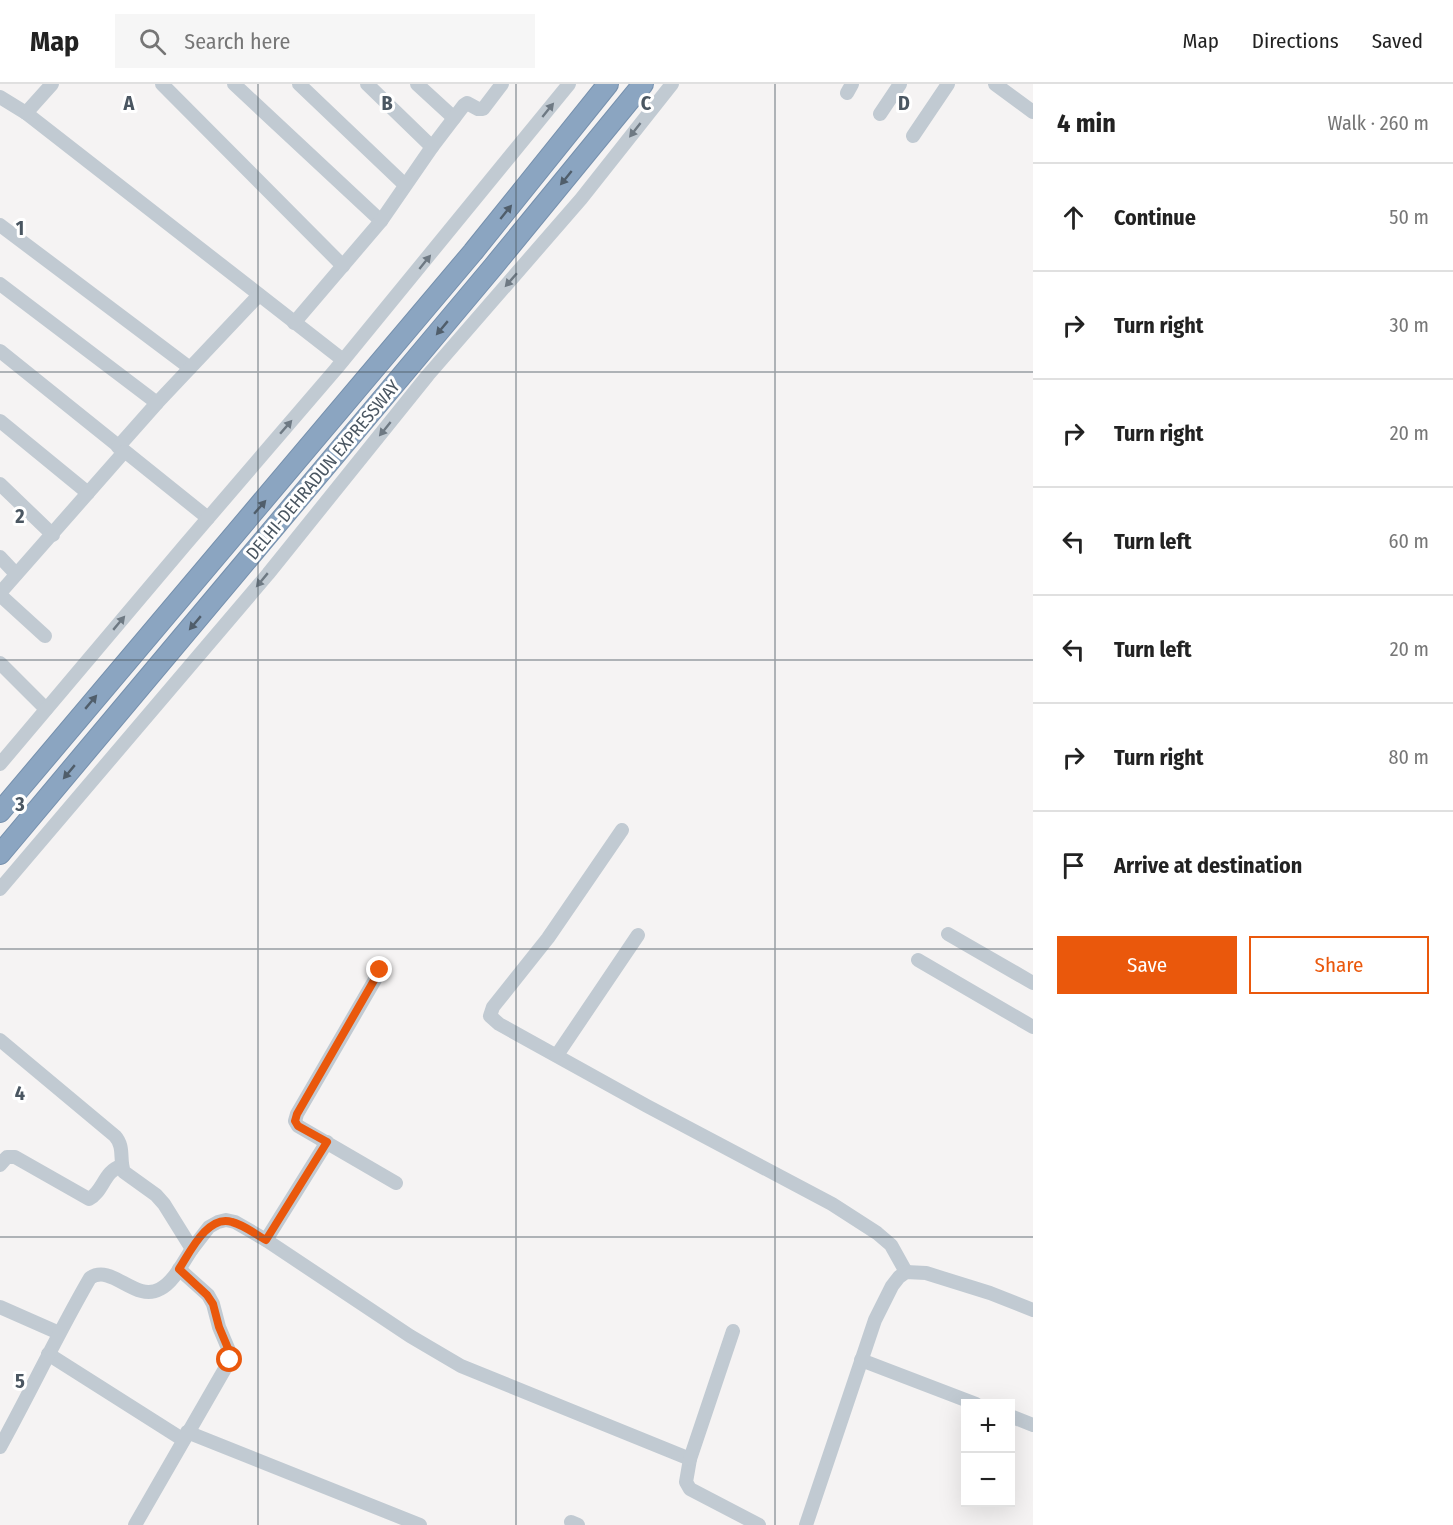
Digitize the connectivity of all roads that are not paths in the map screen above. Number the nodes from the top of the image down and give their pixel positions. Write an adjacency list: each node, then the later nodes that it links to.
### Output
1 (52, 84): 17 (street)
2 (162, 84): 25 (street)
3 (234, 84): 23 (street)
4 (299, 84): 22 (street)
5 (367, 84): 21 (street)
6 (417, 84): 19 (street)
7 (502, 84): 19 (street)
8 (569, 84): 30 (street, one-way to 8)
9 (608, 84): 46 (highway, DELHI-DEHRADUN EXPRESSWAY, one-way to 9)
10 (643, 84): 48 (highway, DELHI-DEHRADUN EXPRESSWAY, one-way to 48)
11 (672, 84): 49 (street, one-way to 49)
12 (900, 84): 18 (street)
13 (948, 84): 20 (street)
14 (995, 84): 16 (street)
15 (0, 97): 17 (street)
16 (1033, 112)
17 (26, 113): 27 (street)
18 (880, 114)
19 (454, 118): 21 (street)
20 (914, 136)
21 (432, 147): 22 (street)
22 (405, 185): 23 (street)
23 (381, 221): 25 (street)
24 (0, 225): 31 (street)
25 (343, 266): 28 (street)
26 (0, 284): 32 (street)
27 (259, 295): 28 (street); 31 (street)
28 (294, 323): 30 (street)
29 (0, 351): 34 (street)
30 (343, 360): 37 (street, one-way to 30)
31 (190, 368): 32 (street)
32 (157, 402): 34 (street)
33 (0, 421): 36 (street)
34 (121, 450): 36 (street); 37 (street)
35 (0, 484): 38 (street)
36 (88, 493): 38 (street)
37 (208, 518): 44 (street, one-way to 37)
38 (52, 534): 40 (street)
39 (0, 557): 40 (street)
40 (16, 574): 41 (street)
41 (0, 594): 42 (street)
42 (45, 636)
43 (0, 663): 44 (street)
44 (46, 709): 45 (street)
45 (0, 764)
46 (0, 812)
47 (622, 830): 57 (street)
48 (0, 854)
49 (0, 889)
50 (948, 934): 54 (street)
51 (638, 935): 57 (street)
52 (918, 960): 55 (street)
53 (380, 970): 58 (street)
54 (1033, 983)
55 (1033, 1027)
56 (0, 1040): 60 (street)
57 (557, 1055): 65 (street)
58 (327, 1142): 61 (street); 62 (street)
59 (0, 1165): 60 (street)
60 (122, 1166): 63 (street)
61 (396, 1183)
62 (266, 1240): 63 (street); 77 (street)
63 (192, 1249): 64 (street)
64 (179, 1269): 69 (street); 75 (street)
65 (906, 1272): 67 (street); 71 (street)
66 (0, 1307): 69 (street)
67 (1033, 1310)
68 (732, 1331): 77 (street)
69 (58, 1333): 70 (street)
70 (48, 1354): 75 (street); 76 (street)
71 (861, 1360): 72 (street); 81 (street)
72 (963, 1399)
73 (1015, 1418): 74 (street)
74 (1033, 1425)
75 (185, 1436): 78 (street); 79 (street)
76 (0, 1446)
77 (690, 1459): 80 (street)
78 (135, 1525)
79 (420, 1525)
80 (759, 1525)
81 (806, 1525)

